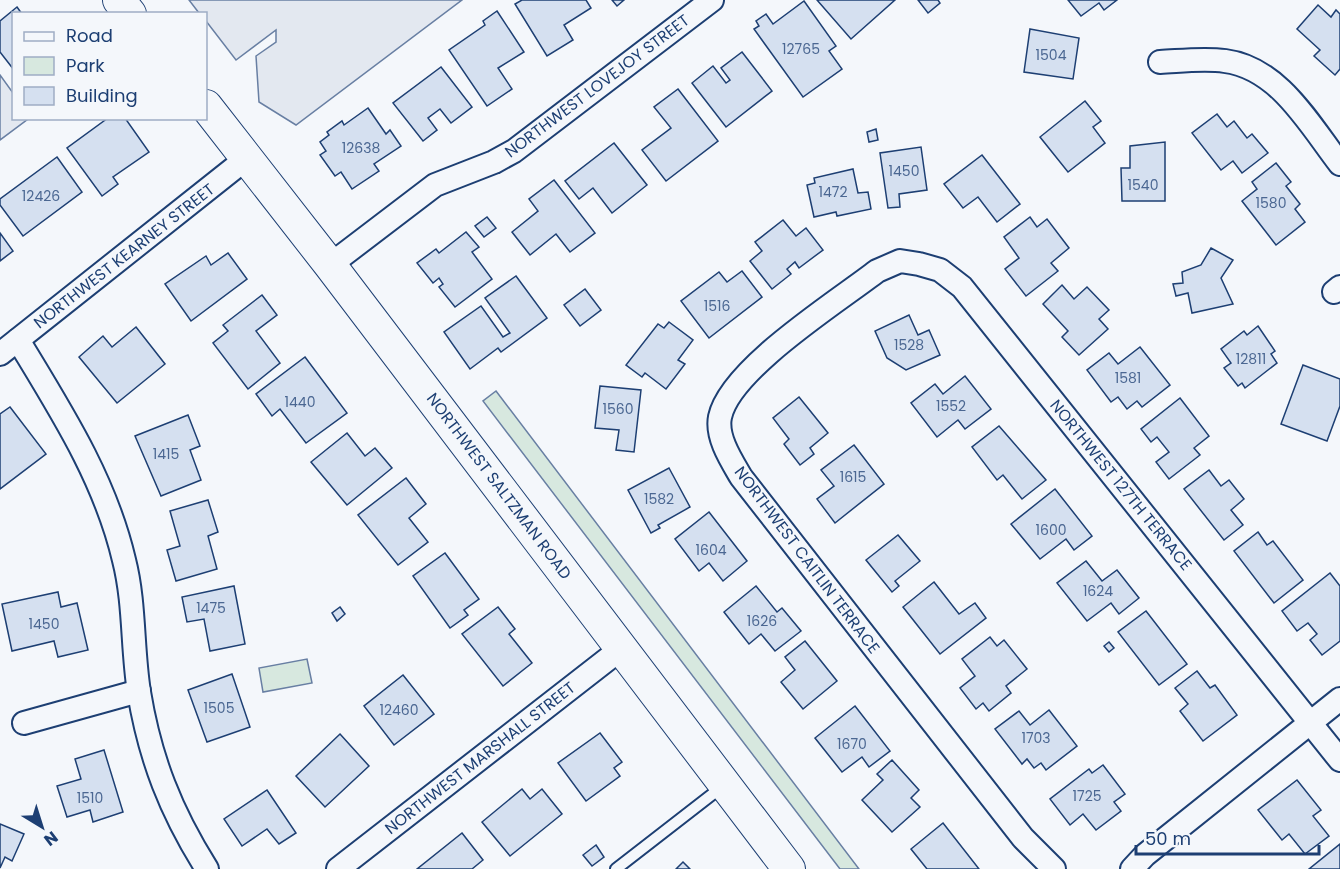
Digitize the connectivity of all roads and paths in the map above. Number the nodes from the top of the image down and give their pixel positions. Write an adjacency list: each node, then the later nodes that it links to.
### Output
1 (119, 0): 3 (main road)
2 (712, 0): 8 (street, NORTHWEST LOVEJOY STREET)
3 (128, 12)
4 (1160, 62): 7 (street)
5 (207, 107): 6 (main road, NORTHWEST SALTZMAN ROAD)
6 (247, 158): 8 (main road, NORTHWEST SALTZMAN ROAD); 10 (street, NORTHWEST KEARNEY STREET)
7 (1340, 164)
8 (330, 264): 12 (main road, NORTHWEST SALTZMAN ROAD)
9 (919, 264): 15 (street, NORTHWEST 127TH TERRACE); 23 (street, NORTHWEST CAITLIN TERRACE)
10 (18, 340): 11 (street, NORTHWEST KEARNEY STREET); 13 (street)
11 (0, 354)
12 (622, 648): 18 (main road, NORTHWEST SALTZMAN ROAD); 20 (street, NORTHWEST MARSHALL STREET)
13 (139, 691): 16 (street); 19 (street)
14 (1340, 699): 15 (street)
15 (1311, 722): 17 (street, NORTHWEST 127TH TERRACE); 24 (street)
16 (24, 723)
17 (1340, 760)
18 (725, 784): 21 (lane); 22 (main road, NORTHWEST SALTZMAN ROAD)
19 (207, 869)
20 (338, 869)
21 (616, 869)
22 (789, 869)
23 (1054, 869)
24 (1132, 869)

